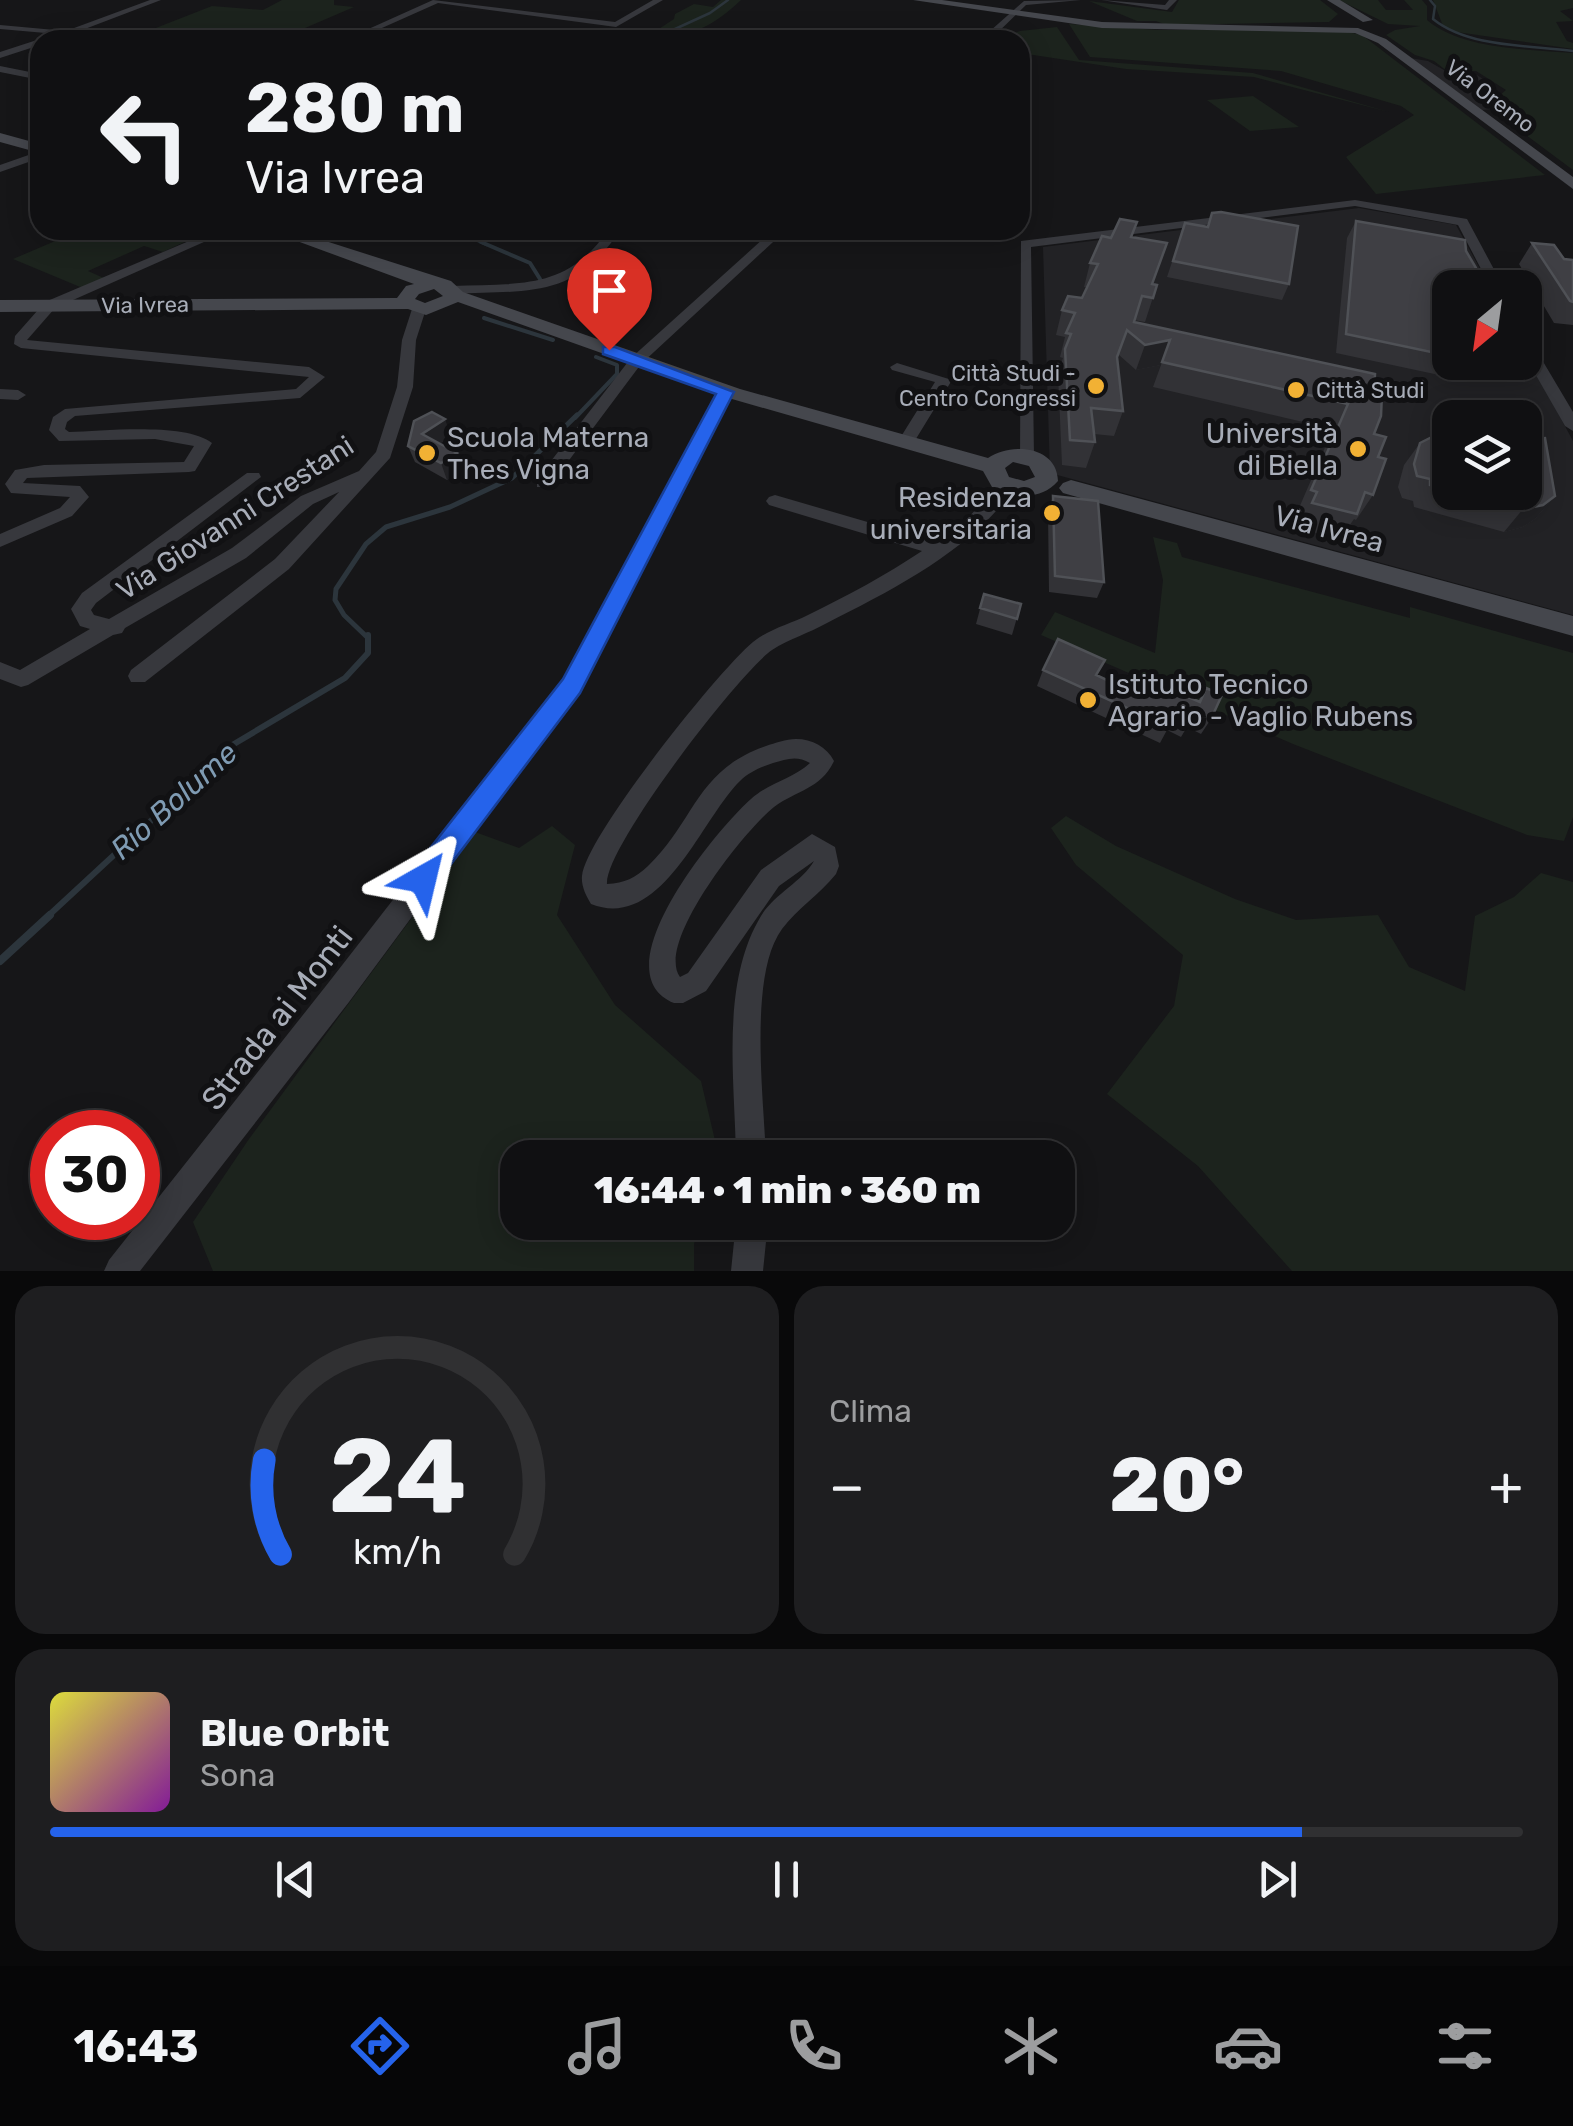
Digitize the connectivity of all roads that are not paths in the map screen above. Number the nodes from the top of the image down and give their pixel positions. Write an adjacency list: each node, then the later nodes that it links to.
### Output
1 (157, 0): 12 (street)
2 (438, 0): 3 (street); 13 (street)
3 (659, 0)
4 (918, 0): 8 (main road)
5 (1077, 0): 8 (street)
6 (1105, 0): 7 (street)
7 (1173, 0)
8 (1011, 15): 9 (main road); 14 (street)
9 (1362, 24): 23 (main road, Via Oremo)
10 (0, 26): 11 (street)
11 (47, 30)
12 (75, 30)
13 (370, 30)
14 (995, 30)
15 (30, 45): 16 (street)
16 (0, 55)
17 (0, 68): 18 (street)
18 (30, 76)
19 (0, 137): 20 (main road)
20 (30, 148)
21 (30, 156): 22 (street)
22 (0, 169)
23 (1573, 184)
24 (202, 240): 35 (street)
25 (305, 240): 28 (main road)
26 (608, 240): 31 (street)
27 (769, 240): 39 (street)
28 (366, 260): 30 (main road); 33 (main road)
29 (1488, 270): 48 (street)
30 (388, 272): 32 (main road); 33 (main road)
31 (536, 288): 33 (street); 37 (street)
32 (355, 298): 33 (main road, Via Ivrea); 34 (main road, Via Ivrea)
33 (427, 298): 34 (main road, Via Ivrea); 37 (main road, Via Ivrea); 38 (main road, Via Ivrea); 47 (street)
34 (290, 304): 35 (main road, Via Ivrea)
35 (50, 305): 36 (main road, Via Ivrea); 55 (street)
36 (0, 306)
37 (511, 311): 38 (main road, Via Ivrea)
38 (565, 333): 39 (main road, Via Ivrea)
39 (636, 361): 42 (main road, Via Ivrea); 51 (street)
40 (897, 367): 46 (street)
41 (1542, 373): 45 (street)
42 (726, 392): 46 (main road, Via Ivrea); 63 (street, Strada ai Monti)
43 (0, 394): 44 (street)
44 (18, 395)
45 (1573, 426)
46 (906, 444): 49 (main road, Via Ivrea)
47 (384, 454): 58 (street, Via Giovanni Crestani); 60 (street)
48 (1026, 456): 49 (main road); 52 (main road)
49 (992, 466): 53 (main road)
50 (253, 477): 58 (street, Via Giovanni Crestani)
51 (543, 483)
52 (1060, 485): 53 (main road); 57 (main road, Via Ivrea)
53 (1007, 486): 56 (street)
54 (775, 501): 56 (street)
55 (0, 541)
56 (936, 549): 61 (street)
57 (1573, 626)
58 (114, 628): 59 (street, Via Giovanni Crestani)
59 (0, 670)
60 (138, 676)
61 (751, 1140)
62 (750, 1240): 64 (street)
63 (120, 1271)
64 (747, 1271)

